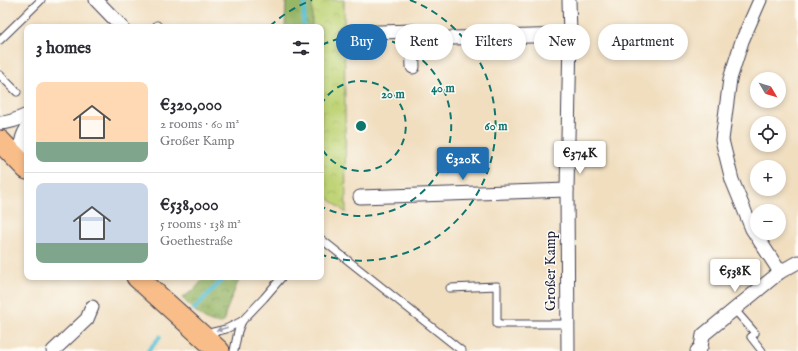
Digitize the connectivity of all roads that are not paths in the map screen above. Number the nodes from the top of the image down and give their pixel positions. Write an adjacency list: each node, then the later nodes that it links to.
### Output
1 (41, 0): 9 (lane)
2 (96, 0): 5 (street)
3 (569, 0): 6 (street, Großer Kamp)
4 (760, 0): 25 (street)
5 (119, 24)
6 (570, 24)
7 (534, 36): 8 (street)
8 (453, 38)
9 (0, 40)
10 (413, 60): 12 (street)
11 (570, 60): 21 (street, Großer Kamp)
12 (413, 67)
13 (0, 76): 14 (lane)
14 (16, 92)
15 (24, 116): 16 (street)
16 (0, 123)
17 (24, 133): 19 (street)
18 (0, 141): 20 (main road)
19 (24, 156)
20 (24, 165)
21 (567, 190): 22 (street); 32 (street, Großer Kamp)
22 (360, 197)
23 (324, 241): 37 (lane)
24 (798, 262): 25 (street)
25 (780, 272): 30 (street)
26 (140, 280): 33 (main road)
27 (279, 280): 31 (lane)
28 (450, 288): 32 (lane)
29 (92, 308): 34 (street)
30 (734, 310): 39 (street); 40 (lane)
31 (242, 321): 33 (lane, one-way to 33); 36 (lane)
32 (568, 324): 38 (street, Großer Kamp)
33 (201, 335): 35 (main road)
34 (53, 351)
35 (219, 351)
36 (234, 351)
37 (462, 351)
38 (568, 351)
39 (697, 351)
40 (762, 351)

